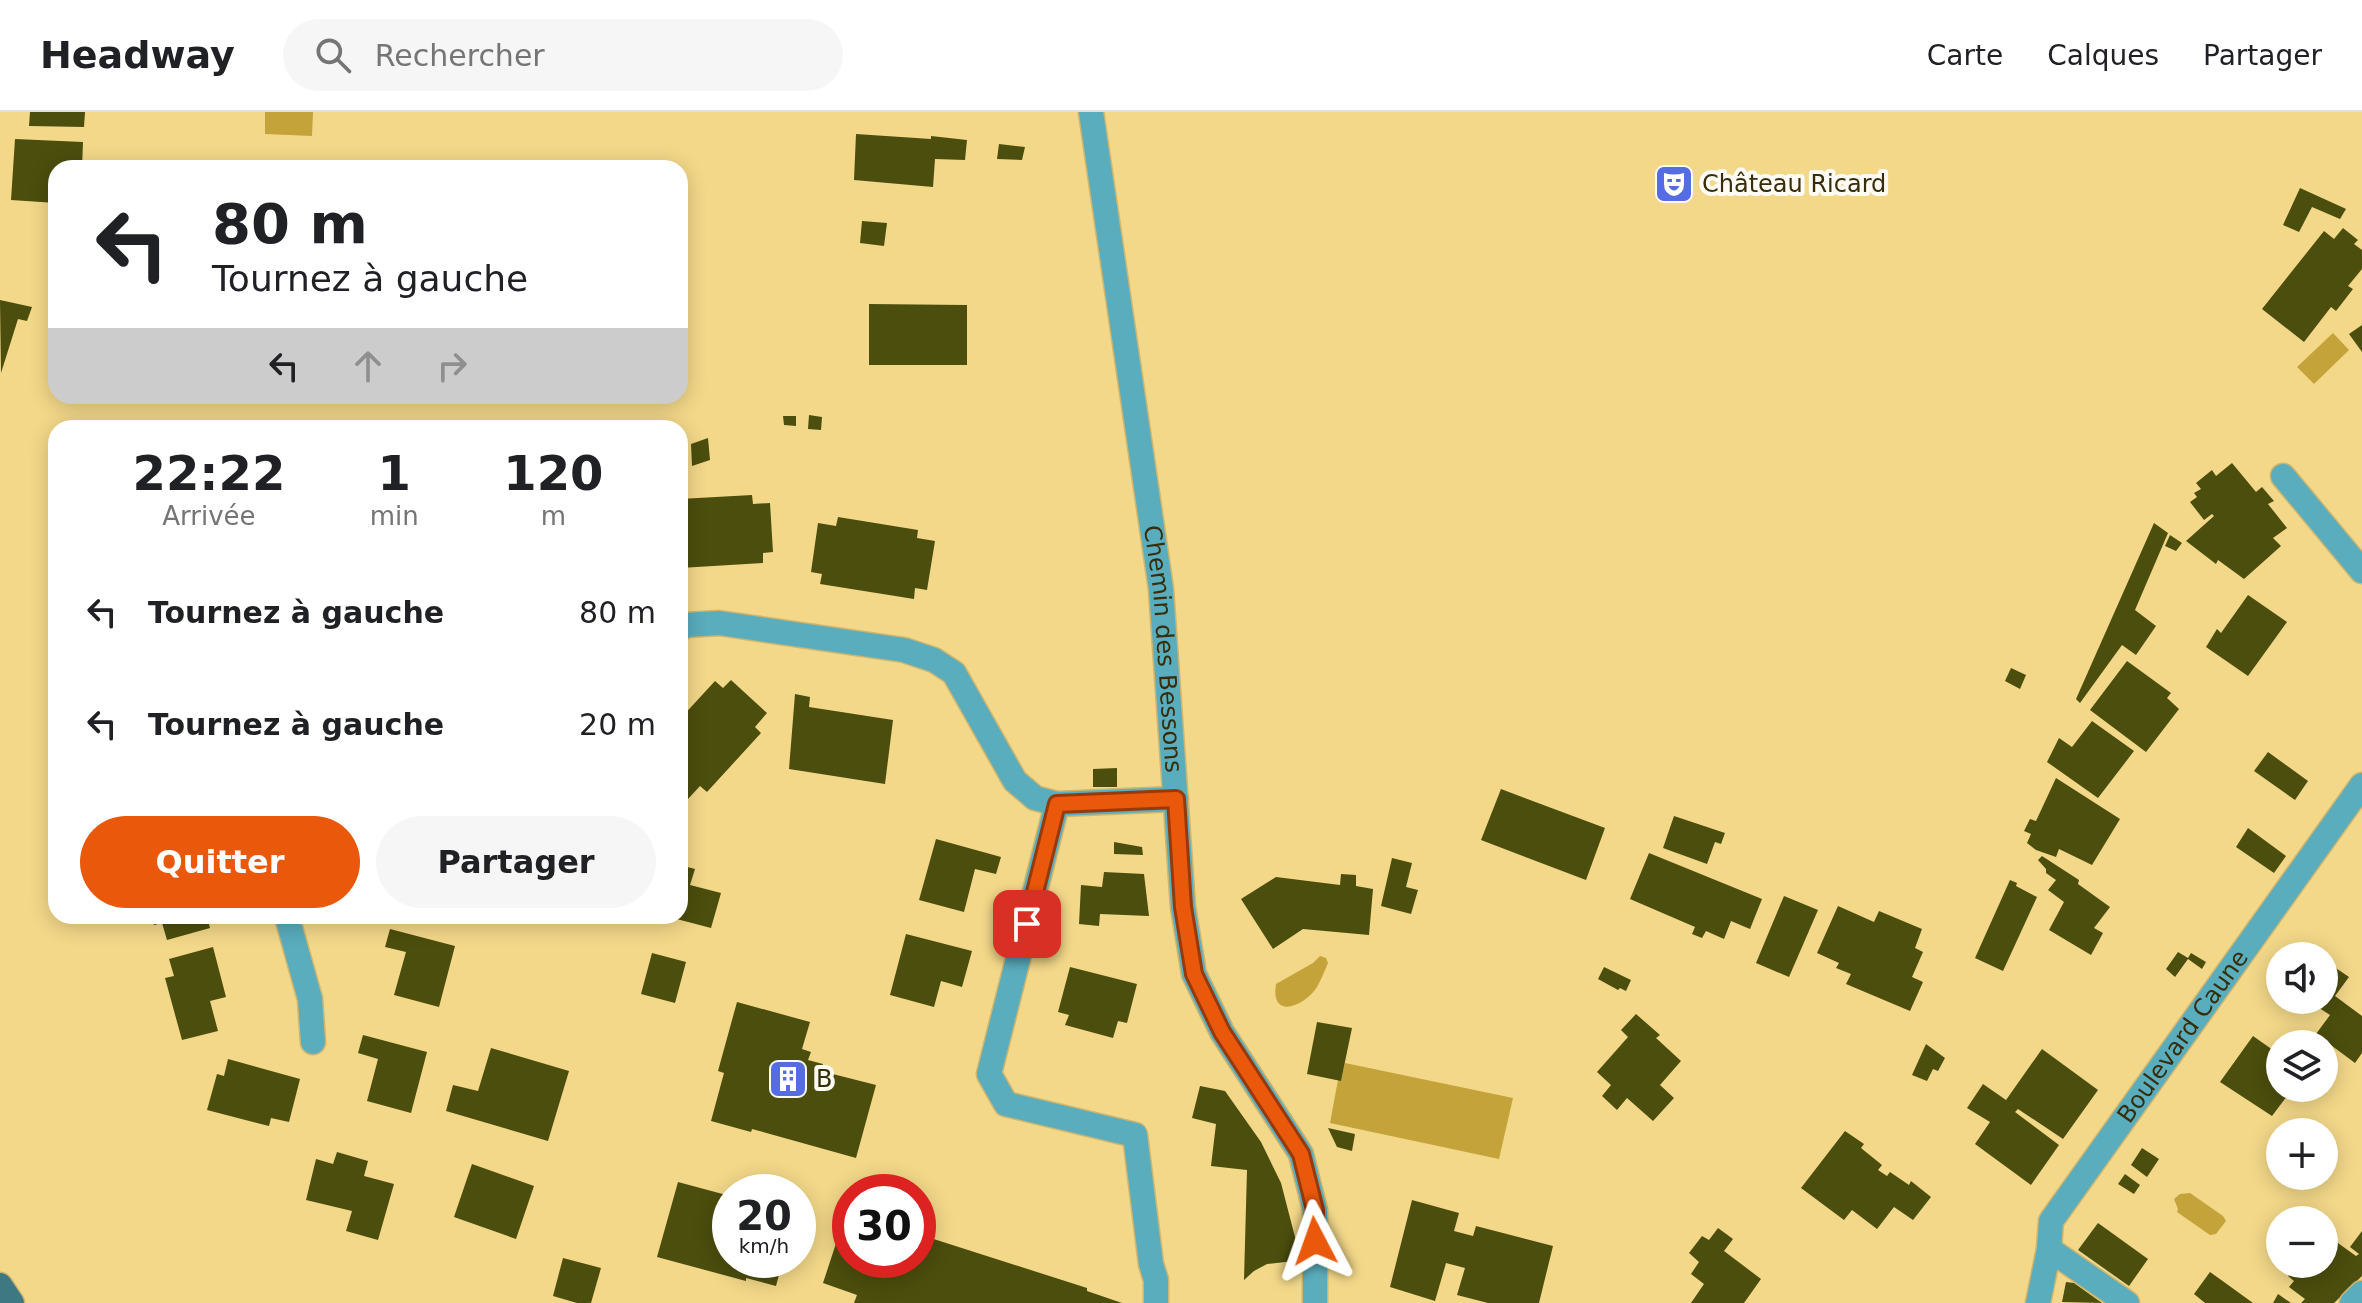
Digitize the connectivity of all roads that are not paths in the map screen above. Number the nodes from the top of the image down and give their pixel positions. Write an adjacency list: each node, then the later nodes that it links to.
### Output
1 (1091, 112): 6 (street, Chemin des Bessons)
2 (2283, 476): 3 (street)
3 (2362, 571)
4 (688, 625): 7 (street)
5 (2362, 785): 10 (street, Boulevard Caune)
6 (1176, 799): 7 (street); 15 (street, Chemin des Bessons)
7 (1057, 804): 14 (street)
8 (289, 924): 9 (street)
9 (313, 1042)
10 (2049, 1249): 16 (street, Boulevard Caune); 17 (street)
11 (0, 1285): 13 (main road)
12 (2362, 1293): 18 (street)
13 (12, 1303)
14 (1156, 1303)
15 (1315, 1303)
16 (2038, 1303)
17 (2127, 1303)
18 (2352, 1303)

